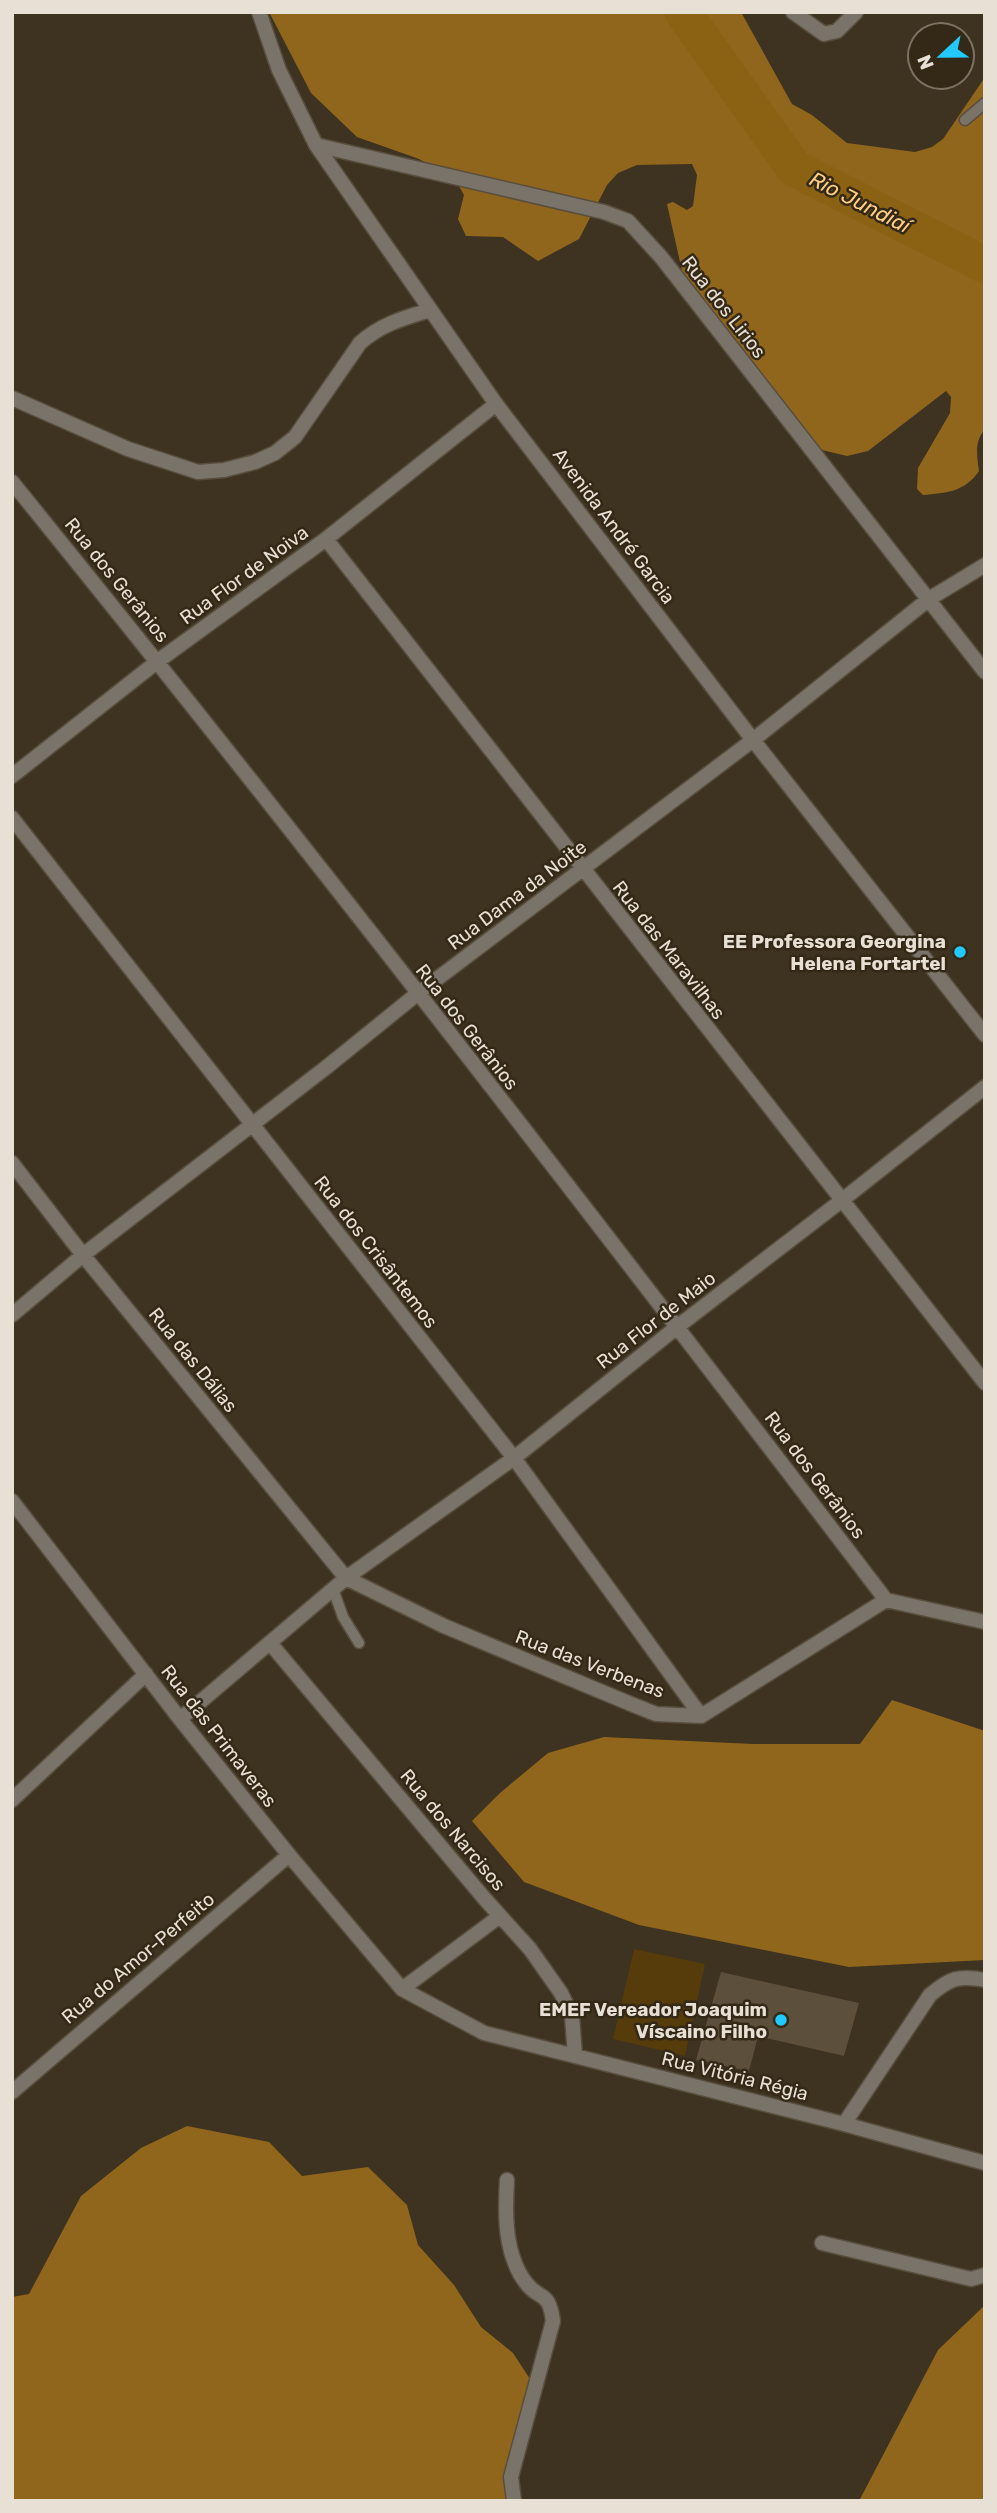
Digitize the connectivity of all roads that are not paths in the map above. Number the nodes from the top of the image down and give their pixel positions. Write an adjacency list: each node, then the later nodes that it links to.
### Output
1 (258, 12): 6 (street, Avenida André Garcia)
2 (793, 12): 3 (street)
3 (856, 12)
4 (985, 103): 5 (lane)
5 (965, 120)
6 (316, 145): 7 (street, Avenida André Garcia); 13 (street, Rua dos Lirios)
7 (430, 310): 8 (street); 9 (street, Avenida André Garcia)
8 (12, 398)
9 (496, 404): 11 (street, Rua Flor de Noiva); 16 (street, Avenida André Garcia)
10 (12, 482): 14 (street, Rua dos Gerânios)
11 (326, 539): 14 (street, Rua Flor de Noiva); 19 (street, Rua das Maravilhas)
12 (985, 565): 13 (street, Rua Dama da Noite)
13 (929, 599): 15 (street, Rua dos Lirios); 16 (street, Rua Dama da Noite)
14 (158, 661): 17 (street, Rua Flor de Noiva); 20 (street, Rua dos Gerânios)
15 (985, 672)
16 (753, 740): 19 (street, Rua Dama da Noite); 21 (street, Avenida André Garcia)
17 (12, 776)
18 (12, 818): 23 (street, Rua dos Crisântemos)
19 (582, 870): 20 (street, Rua Dama da Noite); 25 (street, Rua das Maravilhas)
20 (417, 994): 23 (street, Rua Dama da Noite); 28 (street, Rua dos Gerânios)
21 (985, 1035)
22 (985, 1087): 25 (street, Rua Flor de Maio)
23 (251, 1124): 26 (street, Rua Dama da Noite); 30 (street, Rua dos Crisântemos)
24 (12, 1163): 26 (street, Rua das Dálias)
25 (841, 1201): 28 (street, Rua Flor de Maio); 29 (street, Rua das Maravilhas)
26 (83, 1255): 27 (street, Rua Dama da Noite); 32 (street, Rua das Dálias)
27 (12, 1315)
28 (677, 1326): 30 (street, Rua Flor de Maio); 34 (street, Rua dos Gerânios)
29 (985, 1383)
30 (513, 1458): 32 (street, Rua Flor de Maio); 39 (street, Rua dos Crisântemos)
31 (12, 1502): 38 (street, Rua das Primaveras)
32 (346, 1578): 33 (street); 39 (street, Rua das Verbenas)
33 (333, 1589): 36 (street); 37 (lane)
34 (886, 1600): 35 (street); 39 (street)
35 (985, 1622)
36 (270, 1643): 40 (street); 43 (street, Rua dos Narcisos)
37 (359, 1643)
38 (146, 1674): 40 (street, Rua das Primaveras); 41 (street)
39 (701, 1716)
40 (180, 1719): 42 (street, Rua das Primaveras)
41 (12, 1800)
42 (289, 1855): 45 (street, Rua das Primaveras); 47 (street, Rua do Amor-Perfeito)
43 (500, 1916): 45 (street); 46 (street, Rua dos Narcisos)
44 (985, 1980): 48 (street)
45 (402, 1989): 46 (street, Rua Vitória Régia)
46 (575, 2056): 48 (street, Rua Vitória Régia)
47 (12, 2092)
48 (844, 2124): 49 (street, Rua Vitória Régia)
49 (985, 2163)
50 (507, 2180): 53 (street)
51 (821, 2243): 52 (street)
52 (985, 2275)
53 (514, 2501)

